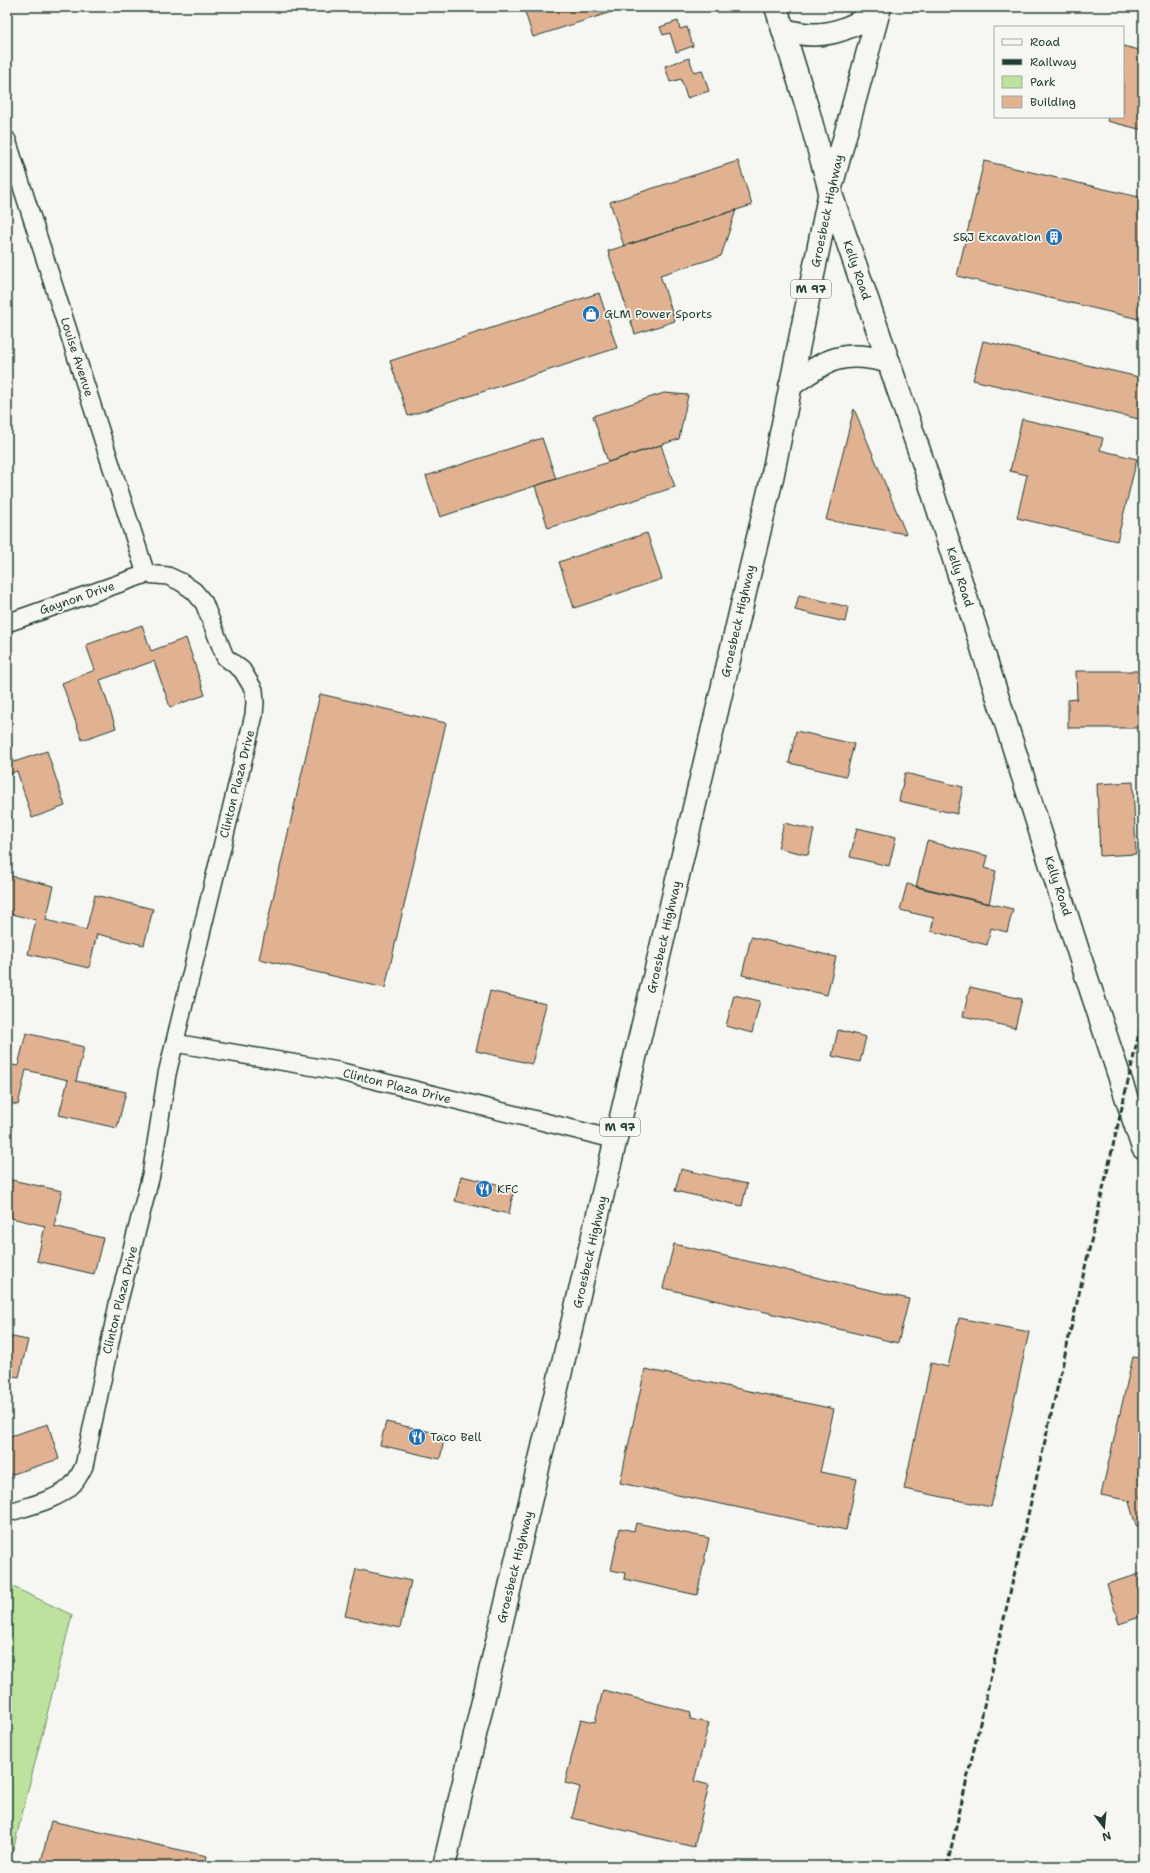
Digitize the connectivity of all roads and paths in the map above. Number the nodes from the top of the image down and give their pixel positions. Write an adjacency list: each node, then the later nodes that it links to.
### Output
1 (776, 7): 3 (main road, Kelly Road)
2 (879, 9): 3 (main road); 5 (main road, Groesbeck Highway / M 97)
3 (783, 29): 5 (main road, Kelly Road)
4 (7, 140): 8 (street, Louise Avenue)
5 (830, 191): 6 (main road, Kelly Road); 7 (main road, Groesbeck Highway / M 97)
6 (889, 362): 7 (main road); 12 (main road, Kelly Road)
7 (790, 386): 11 (main road, Groesbeck Highway / M 97)
8 (146, 574): 9 (street, Gaynon Drive); 10 (street, Clinton Plaza Drive)
9 (7, 623)
10 (175, 1043): 11 (street, Clinton Plaza Drive); 13 (street, Clinton Plaza Drive)
11 (617, 1140): 14 (main road, Groesbeck Highway / M 97)
12 (1143, 1148)
13 (7, 1513)
14 (444, 1866)

